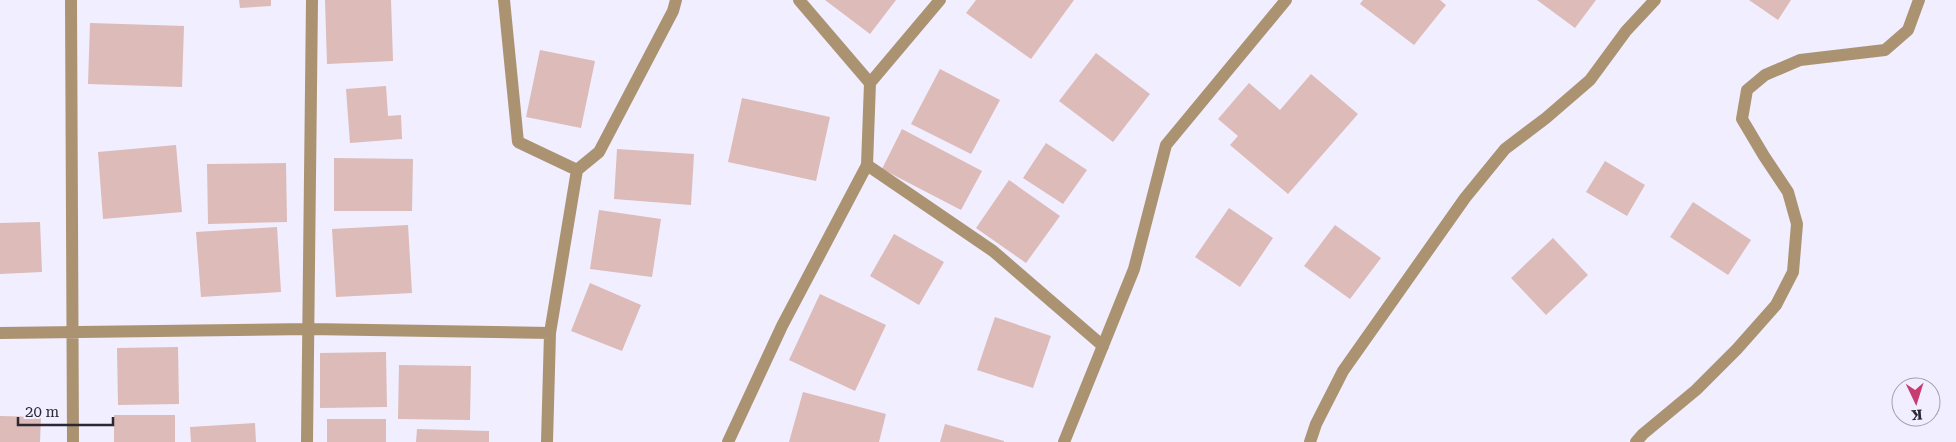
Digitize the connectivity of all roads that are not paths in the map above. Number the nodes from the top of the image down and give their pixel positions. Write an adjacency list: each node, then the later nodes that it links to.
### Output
1 (71, 0): 15 (street)
2 (312, 0): 13 (street)
3 (504, 0): 12 (street)
4 (676, 0): 12 (street)
5 (799, 0): 10 (street)
6 (940, 0): 10 (street)
7 (1286, 0): 17 (street)
8 (1655, 0): 23 (street)
9 (1919, 0): 24 (street)
10 (870, 83): 11 (street)
11 (867, 165): 17 (street); 21 (street)
12 (577, 170): 16 (street)
13 (309, 329): 15 (street); 16 (street); 19 (street)
14 (0, 333): 15 (street)
15 (72, 333): 18 (street)
16 (550, 333): 20 (street)
17 (1103, 346): 22 (street)
18 (73, 442)
19 (307, 442)
20 (547, 442)
21 (728, 442)
22 (1064, 442)
23 (1310, 442)
24 (1636, 442)

